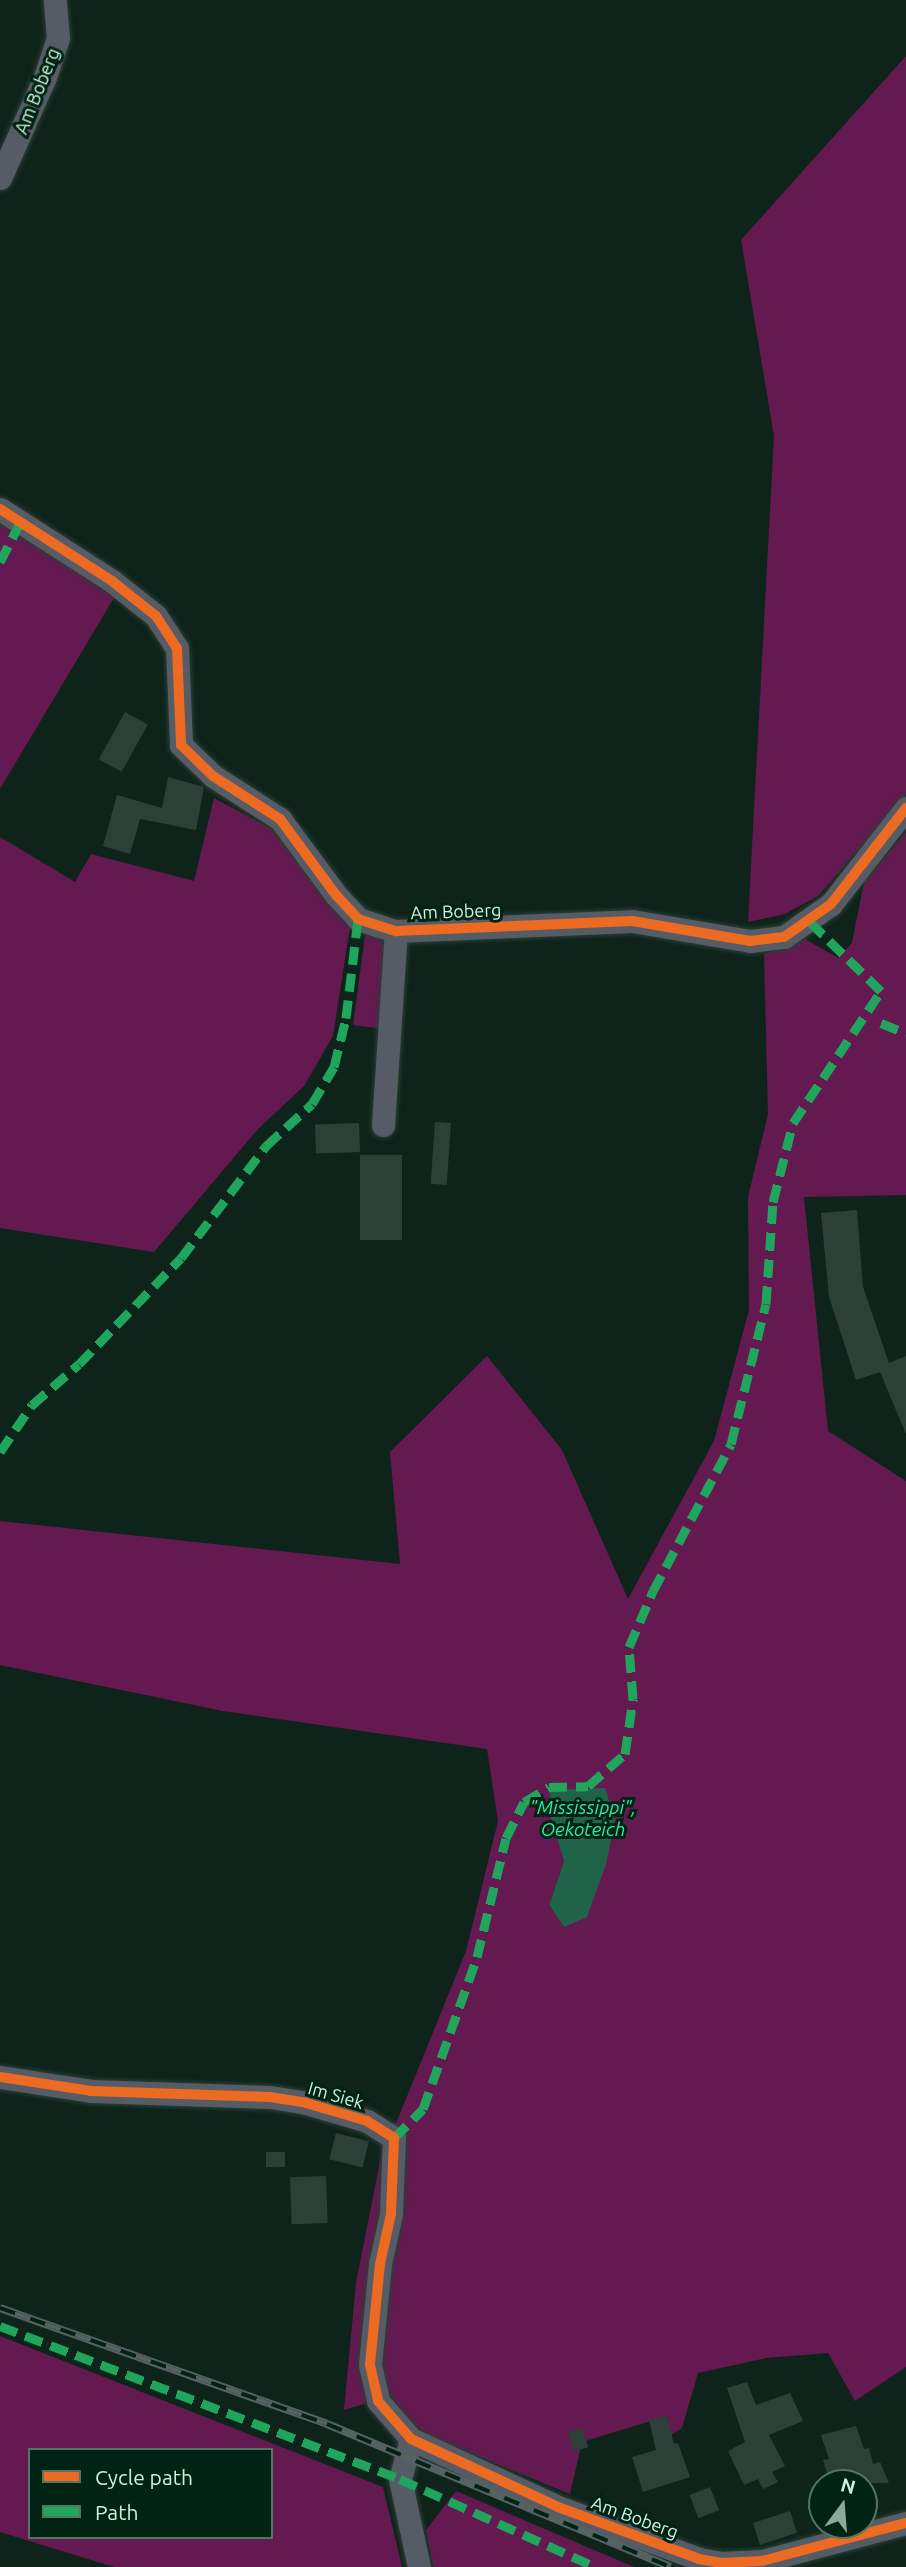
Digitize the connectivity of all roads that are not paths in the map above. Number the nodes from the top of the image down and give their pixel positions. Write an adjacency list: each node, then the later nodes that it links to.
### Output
1 (55, 0): 2 (street, Am Boberg)
2 (0, 178)
3 (0, 509): 5 (street, Am Boberg)
4 (906, 808): 5 (street, Am Boberg)
5 (396, 931): 6 (street)
6 (383, 1125)
7 (0, 2077): 8 (street, Im Siek)
8 (378, 2401): 9 (street, Am Boberg)
9 (411, 2439): 10 (street, Am Boberg); 11 (street)
10 (906, 2523)
11 (419, 2567)

